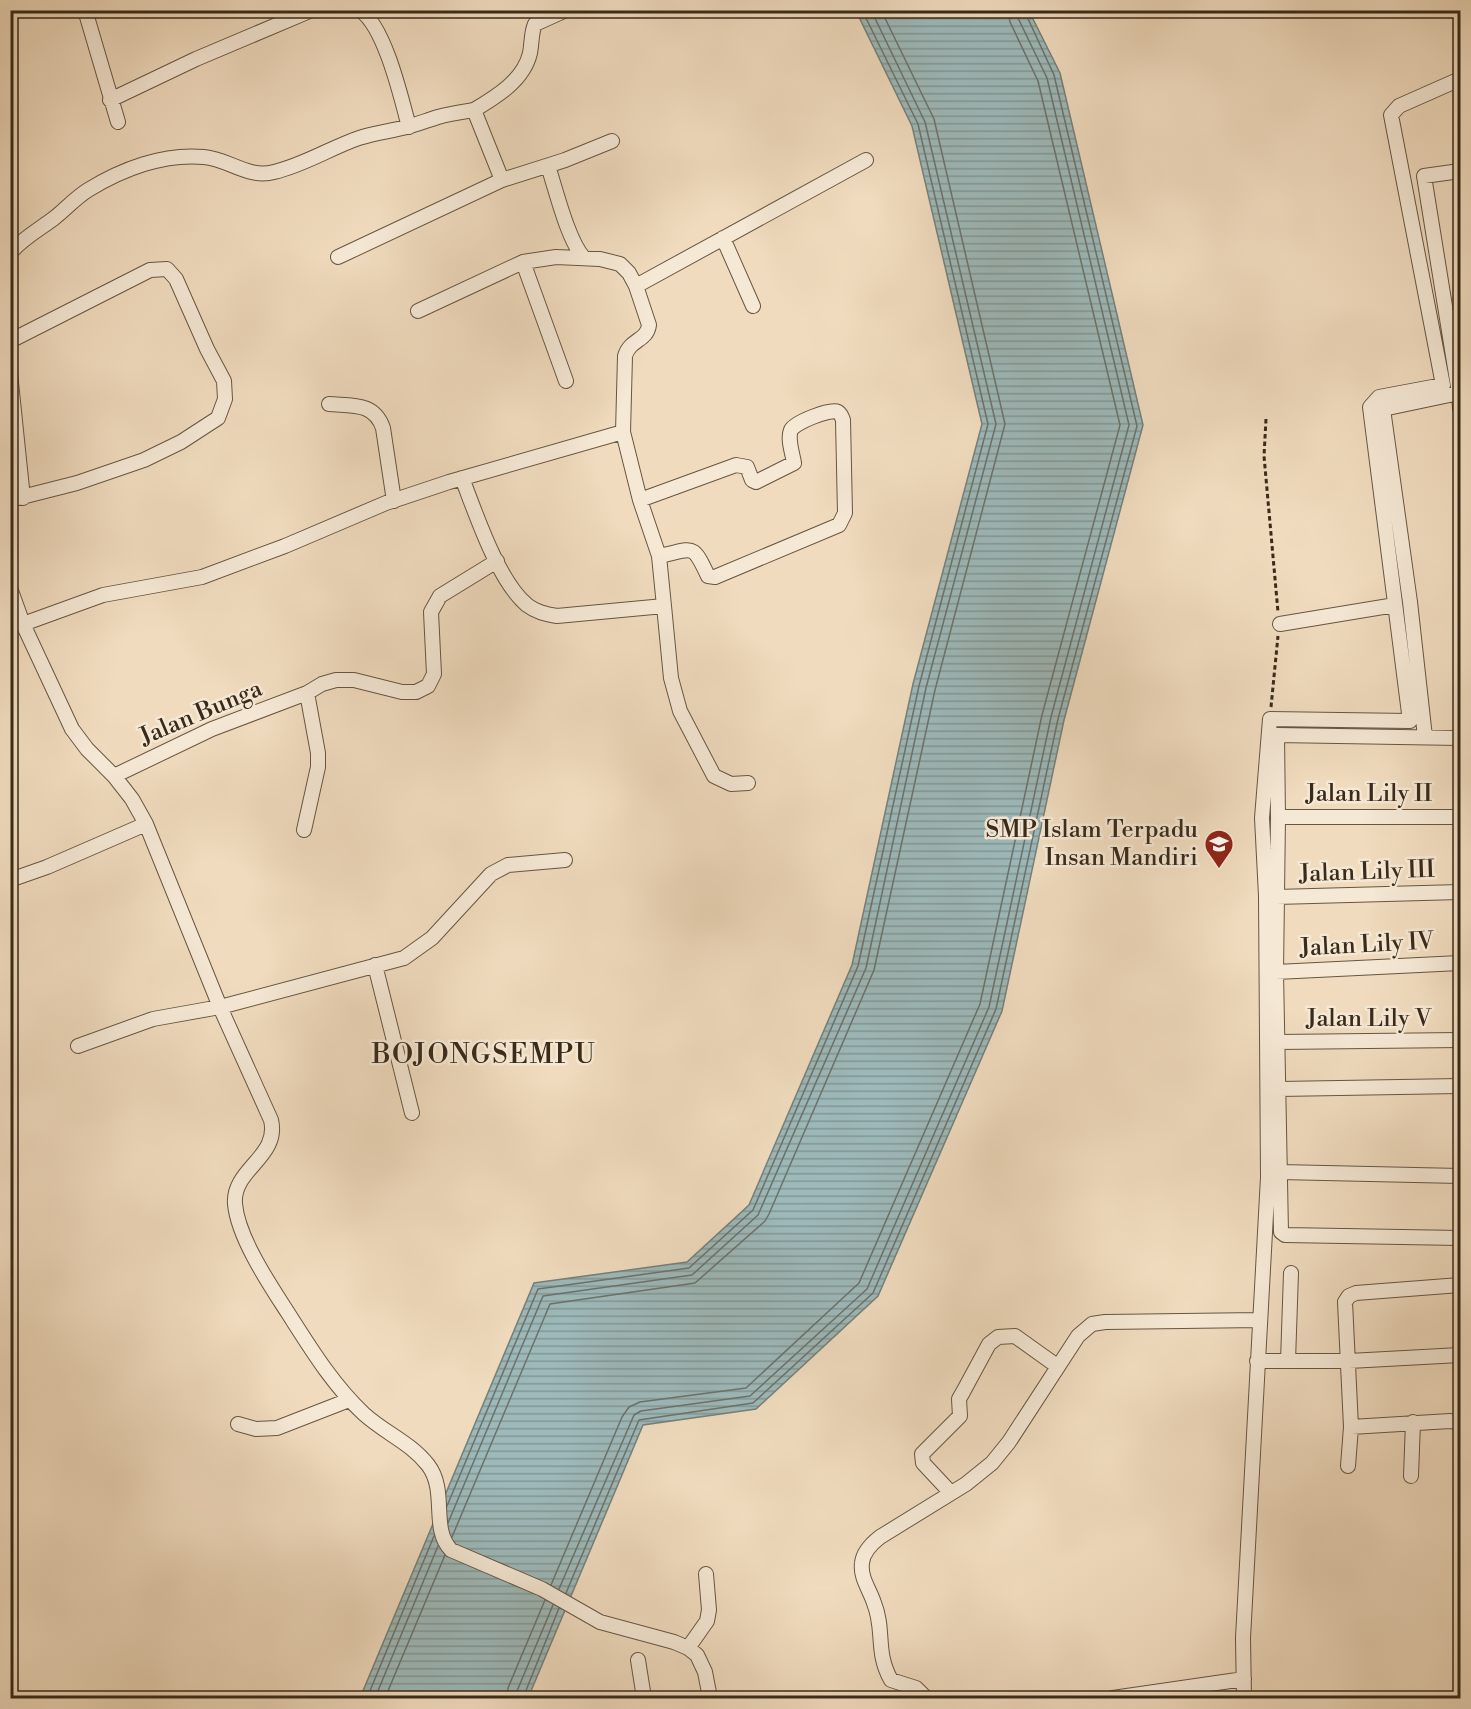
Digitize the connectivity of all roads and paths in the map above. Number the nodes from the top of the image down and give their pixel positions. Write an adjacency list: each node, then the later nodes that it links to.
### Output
1 (86, 10): 6 (street)
2 (312, 10): 6 (street)
3 (360, 10): 9 (street)
4 (566, 10): 7 (street)
5 (1461, 79): 37 (street)
6 (110, 100): 8 (street)
7 (474, 110): 9 (street); 14 (street)
8 (118, 122)
9 (409, 127): 16 (street)
10 (612, 141): 12 (street)
11 (866, 160): 15 (street)
12 (548, 166): 14 (street); 18 (street)
13 (1461, 171): 26 (street)
14 (502, 180): 17 (street)
15 (723, 238): 20 (street); 21 (street)
16 (10, 253)
17 (338, 257)
18 (584, 258): 19 (street); 20 (street)
19 (523, 262): 22 (street); 25 (street)
20 (636, 286): 29 (street)
21 (753, 306)
22 (418, 311)
23 (10, 341): 31 (street)
24 (10, 373): 31 (street)
25 (566, 381)
26 (1460, 398): 43 (street)
27 (329, 404): 33 (street)
28 (1266, 419): 40 (path)
29 (622, 432): 30 (street); 32 (street)
30 (462, 478): 33 (street); 35 (street)
31 (17, 499)
32 (640, 500): 34 (street); 34 (street)
33 (394, 501): 39 (street)
34 (659, 556): 38 (street)
35 (497, 561): 38 (street); 41 (street, Jalan Bunga)
36 (10, 588): 39 (street)
37 (1395, 605): 40 (street); 42 (street)
38 (664, 606): 46 (street)
39 (23, 624): 45 (street)
40 (1280, 624): 42 (path)
41 (307, 693): 45 (street, Jalan Bunga); 50 (street)
42 (1270, 719): 70 (street)
43 (1425, 737): 44 (street); 47 (street)
44 (1461, 738)
45 (114, 776): 49 (street)
46 (748, 783)
47 (1278, 817): 48 (street, Jalan Lily II); 54 (street)
48 (1461, 817)
49 (146, 824): 52 (street); 58 (street)
50 (304, 830)
51 (565, 860): 56 (street)
52 (10, 880)
53 (1461, 892): 54 (street, Jalan Lily III)
54 (1276, 897): 57 (street)
55 (1461, 963): 57 (street, Jalan Lily IV)
56 (375, 964): 58 (street); 64 (street)
57 (1276, 972): 60 (street)
58 (220, 1007): 61 (street); 76 (street)
59 (1461, 1040): 60 (street, Jalan Lily V)
60 (1277, 1042): 63 (street)
61 (78, 1046)
62 (1461, 1086): 63 (street)
63 (1279, 1089): 65 (street)
64 (412, 1113)
65 (1280, 1172): 66 (street); 67 (street)
66 (1461, 1176)
67 (1461, 1239)
68 (1291, 1273): 74 (street)
69 (1461, 1285): 73 (street)
70 (1258, 1320): 72 (street); 75 (street)
71 (1461, 1355): 73 (street)
72 (1257, 1360): 74 (street); 87 (street)
73 (1349, 1360): 74 (street); 80 (street)
74 (1288, 1361)
75 (1057, 1366): 83 (street); 83 (street)
76 (349, 1400): 79 (street); 85 (street)
77 (1413, 1422): 78 (street); 80 (street); 82 (street)
78 (1461, 1423)
79 (238, 1424)
80 (1350, 1427): 81 (street)
81 (1348, 1466)
82 (1411, 1476)
83 (951, 1494): 90 (street)
84 (706, 1574): 85 (street)
85 (688, 1648): 89 (street)
86 (638, 1660): 88 (street)
87 (1244, 1679): 91 (street); 92 (street)
88 (644, 1698)
89 (710, 1698)
90 (926, 1698)
91 (1113, 1698)
92 (1244, 1698)

